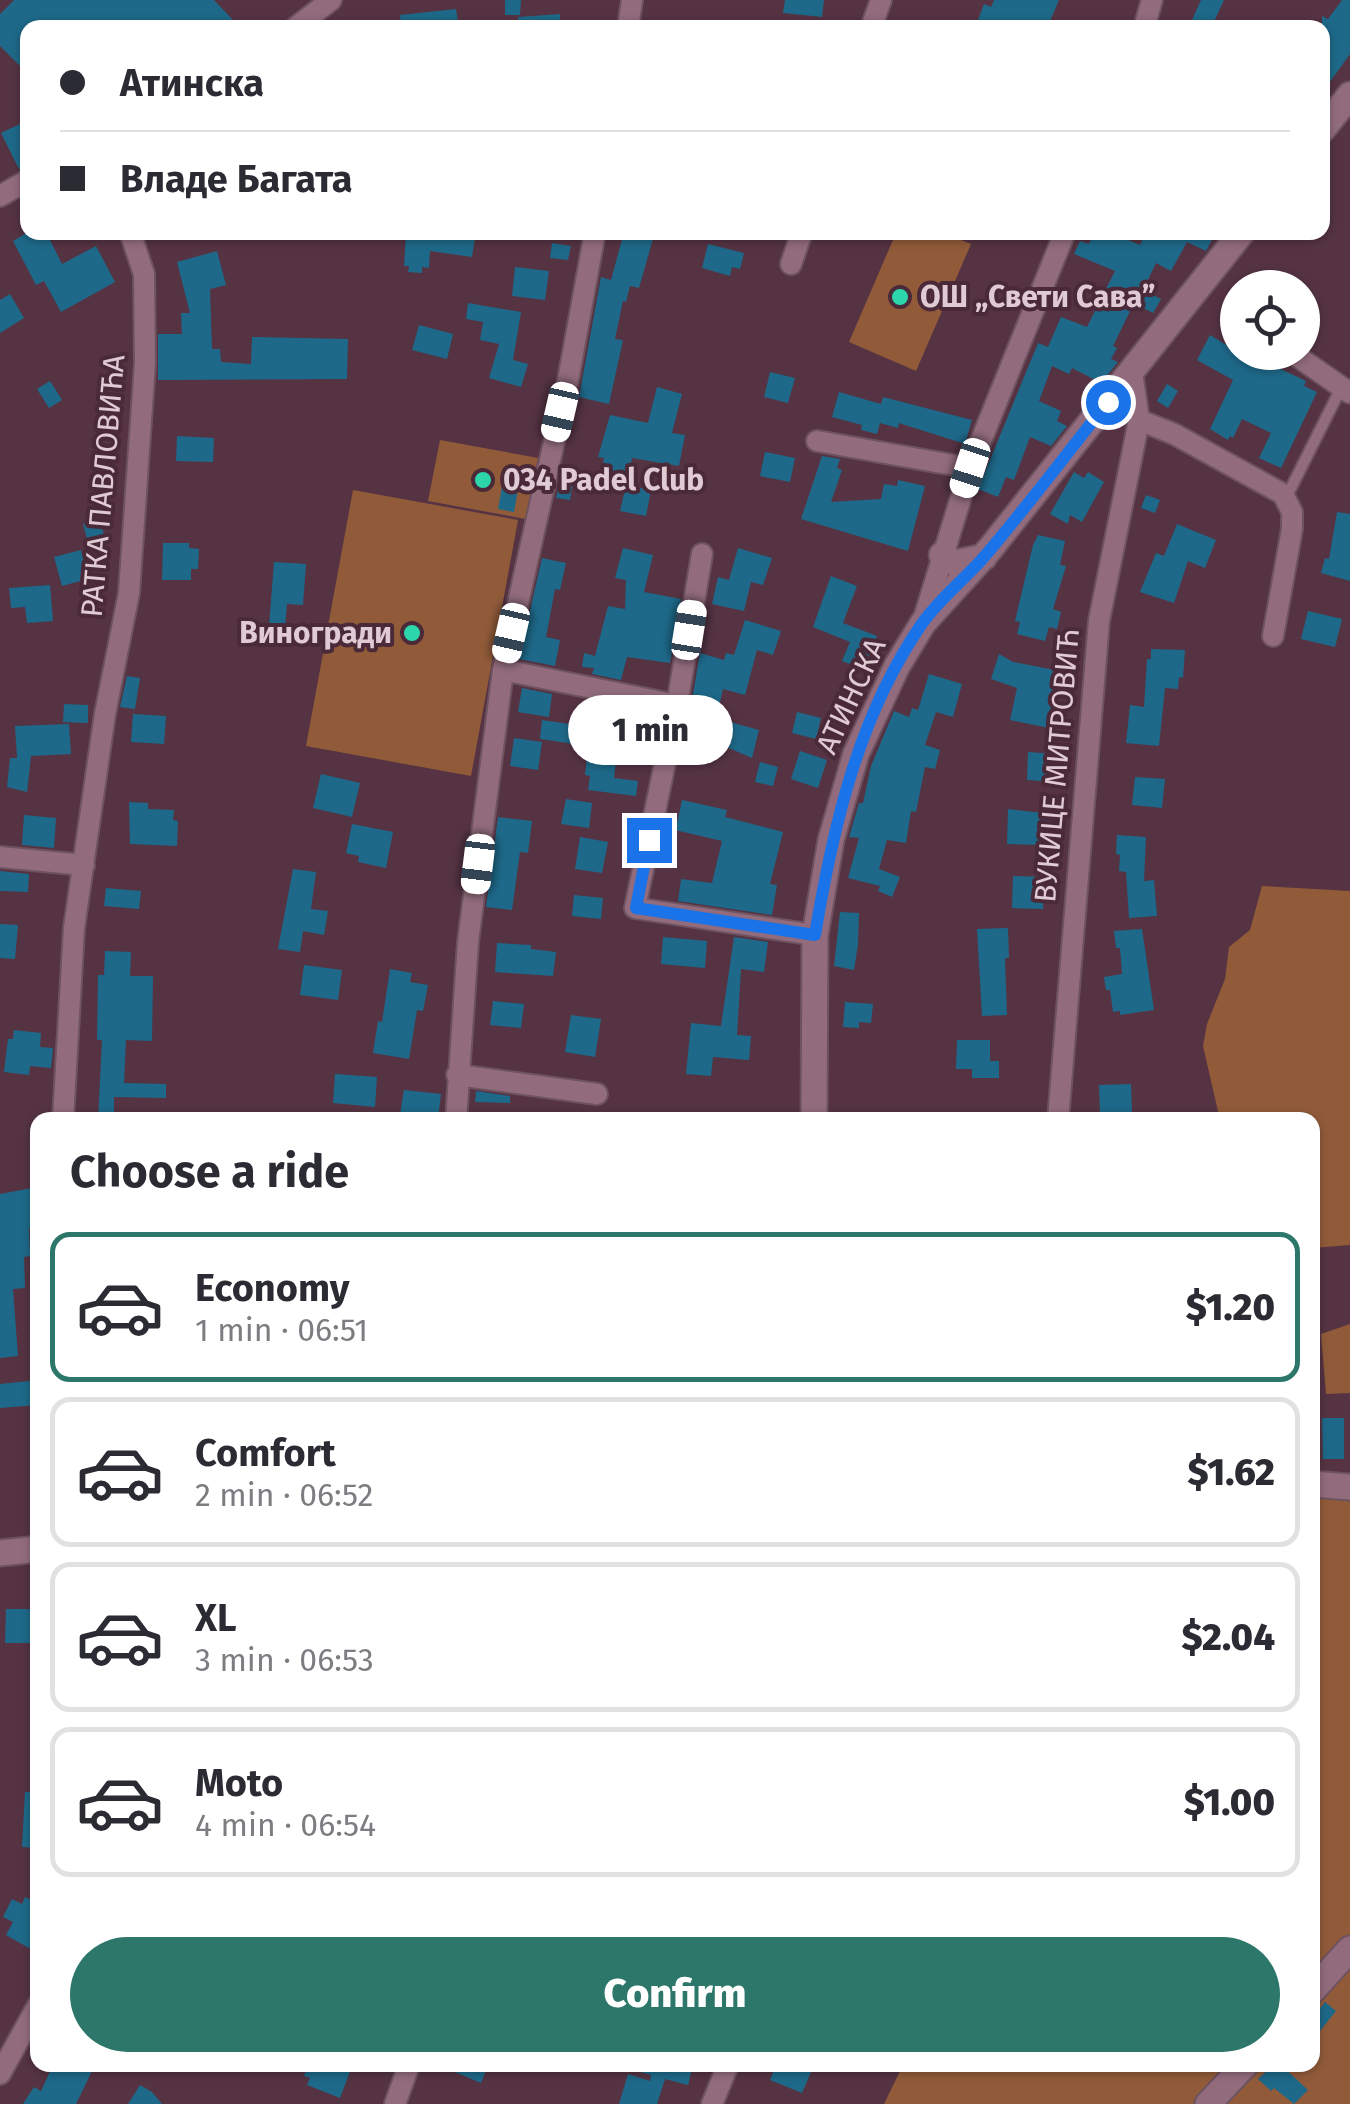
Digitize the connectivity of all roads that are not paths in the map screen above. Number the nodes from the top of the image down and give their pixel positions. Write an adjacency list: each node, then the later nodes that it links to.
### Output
1 (331, 0): 2 (street)
2 (306, 20)
3 (1350, 95): 4 (street)
4 (1330, 120)
5 (133, 240): 26 (street, РАТКА ПАВЛОВИЋА)
6 (594, 240): 23 (street)
7 (799, 240): 10 (street)
8 (1062, 240): 16 (street)
9 (1236, 240): 12 (street, АТИНСКА)
10 (791, 264)
11 (1317, 370): 13 (street)
12 (1132, 372): 14 (street, ВУКИЦЕ МИТРОВИЋ); 20 (street, АТИНСКА)
13 (1346, 390): 17 (lane)
14 (1139, 420): 17 (street); 33 (street, ВУКИЦЕ МИТРОВИЋ)
15 (818, 441): 16 (street)
16 (970, 468): 19 (street)
17 (1286, 499): 22 (street)
18 (702, 554): 24 (street)
19 (942, 556): 20 (street); 21 (street)
20 (984, 557): 21 (street, АТИНСКА)
21 (923, 623): 27 (street, АТИНСКА)
22 (1273, 636)
23 (503, 670): 24 (street); 28 (street)
24 (677, 705): 27 (street)
25 (0, 857): 26 (street)
26 (84, 864): 30 (street, РАТКА ПАВЛОВИЋА)
27 (815, 935): 32 (street, АТИНСКА)
28 (457, 1075): 29 (street); 31 (street)
29 (596, 1094)
30 (63, 1112)
31 (456, 1112)
32 (814, 1112)
33 (1059, 1112)
34 (1320, 1485): 35 (street)
35 (1350, 1487)
36 (30, 1550): 37 (street)
37 (0, 1552)
38 (1350, 1949): 39 (street)
39 (1320, 1982)
40 (30, 2020): 44 (street)
41 (406, 2072): 45 (street)
42 (725, 2072): 46 (street)
43 (1238, 2072): 47 (street)
44 (0, 2074)
45 (395, 2104)
46 (712, 2104)
47 (1208, 2104)

